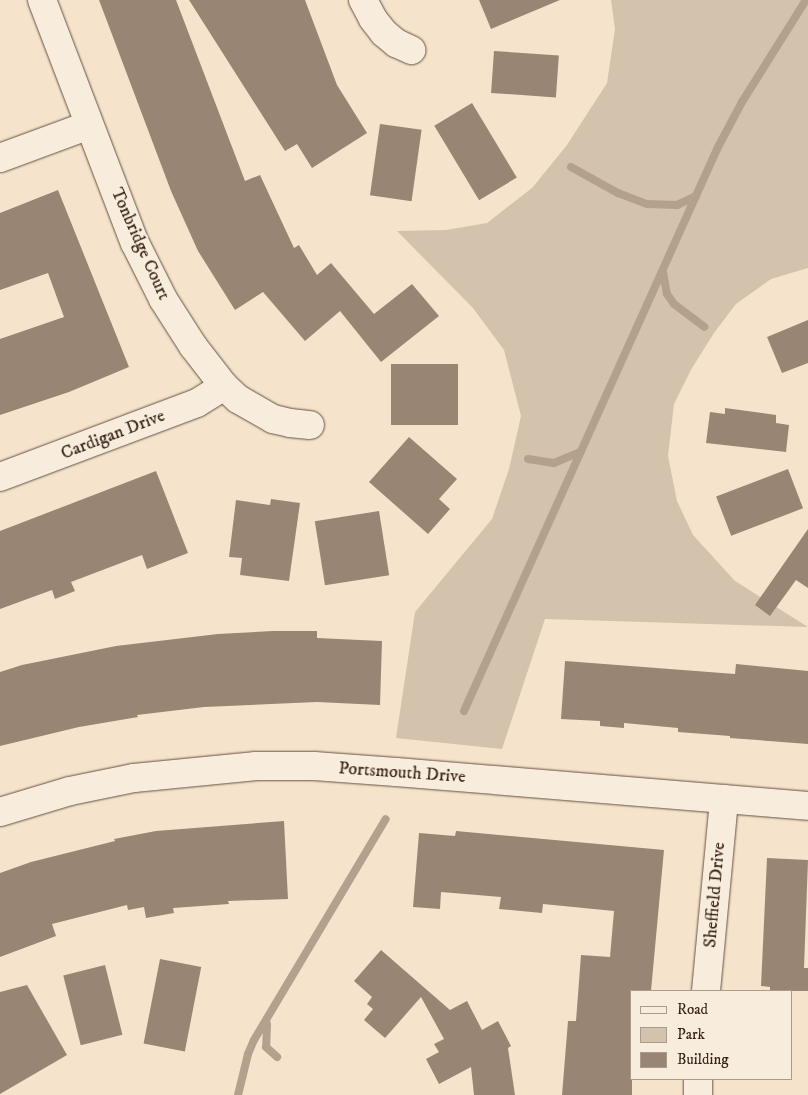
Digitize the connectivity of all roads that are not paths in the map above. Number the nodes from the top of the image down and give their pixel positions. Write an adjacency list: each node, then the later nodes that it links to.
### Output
1 (42, 0): 4 (street, Tonbridge Court)
2 (363, 0): 3 (street)
3 (411, 50)
4 (89, 125): 5 (street); 6 (street, Tonbridge Court)
5 (0, 158)
6 (224, 386): 7 (street, Tonbridge Court); 8 (street, Cardigan Drive)
7 (310, 425)
8 (0, 477)
9 (724, 799): 10 (street, Portsmouth Drive); 11 (street, Portsmouth Drive); 12 (street, Sheffield Drive)
10 (808, 806)
11 (0, 812)
12 (706, 990)
13 (698, 1080): 14 (street)
14 (698, 1095)

